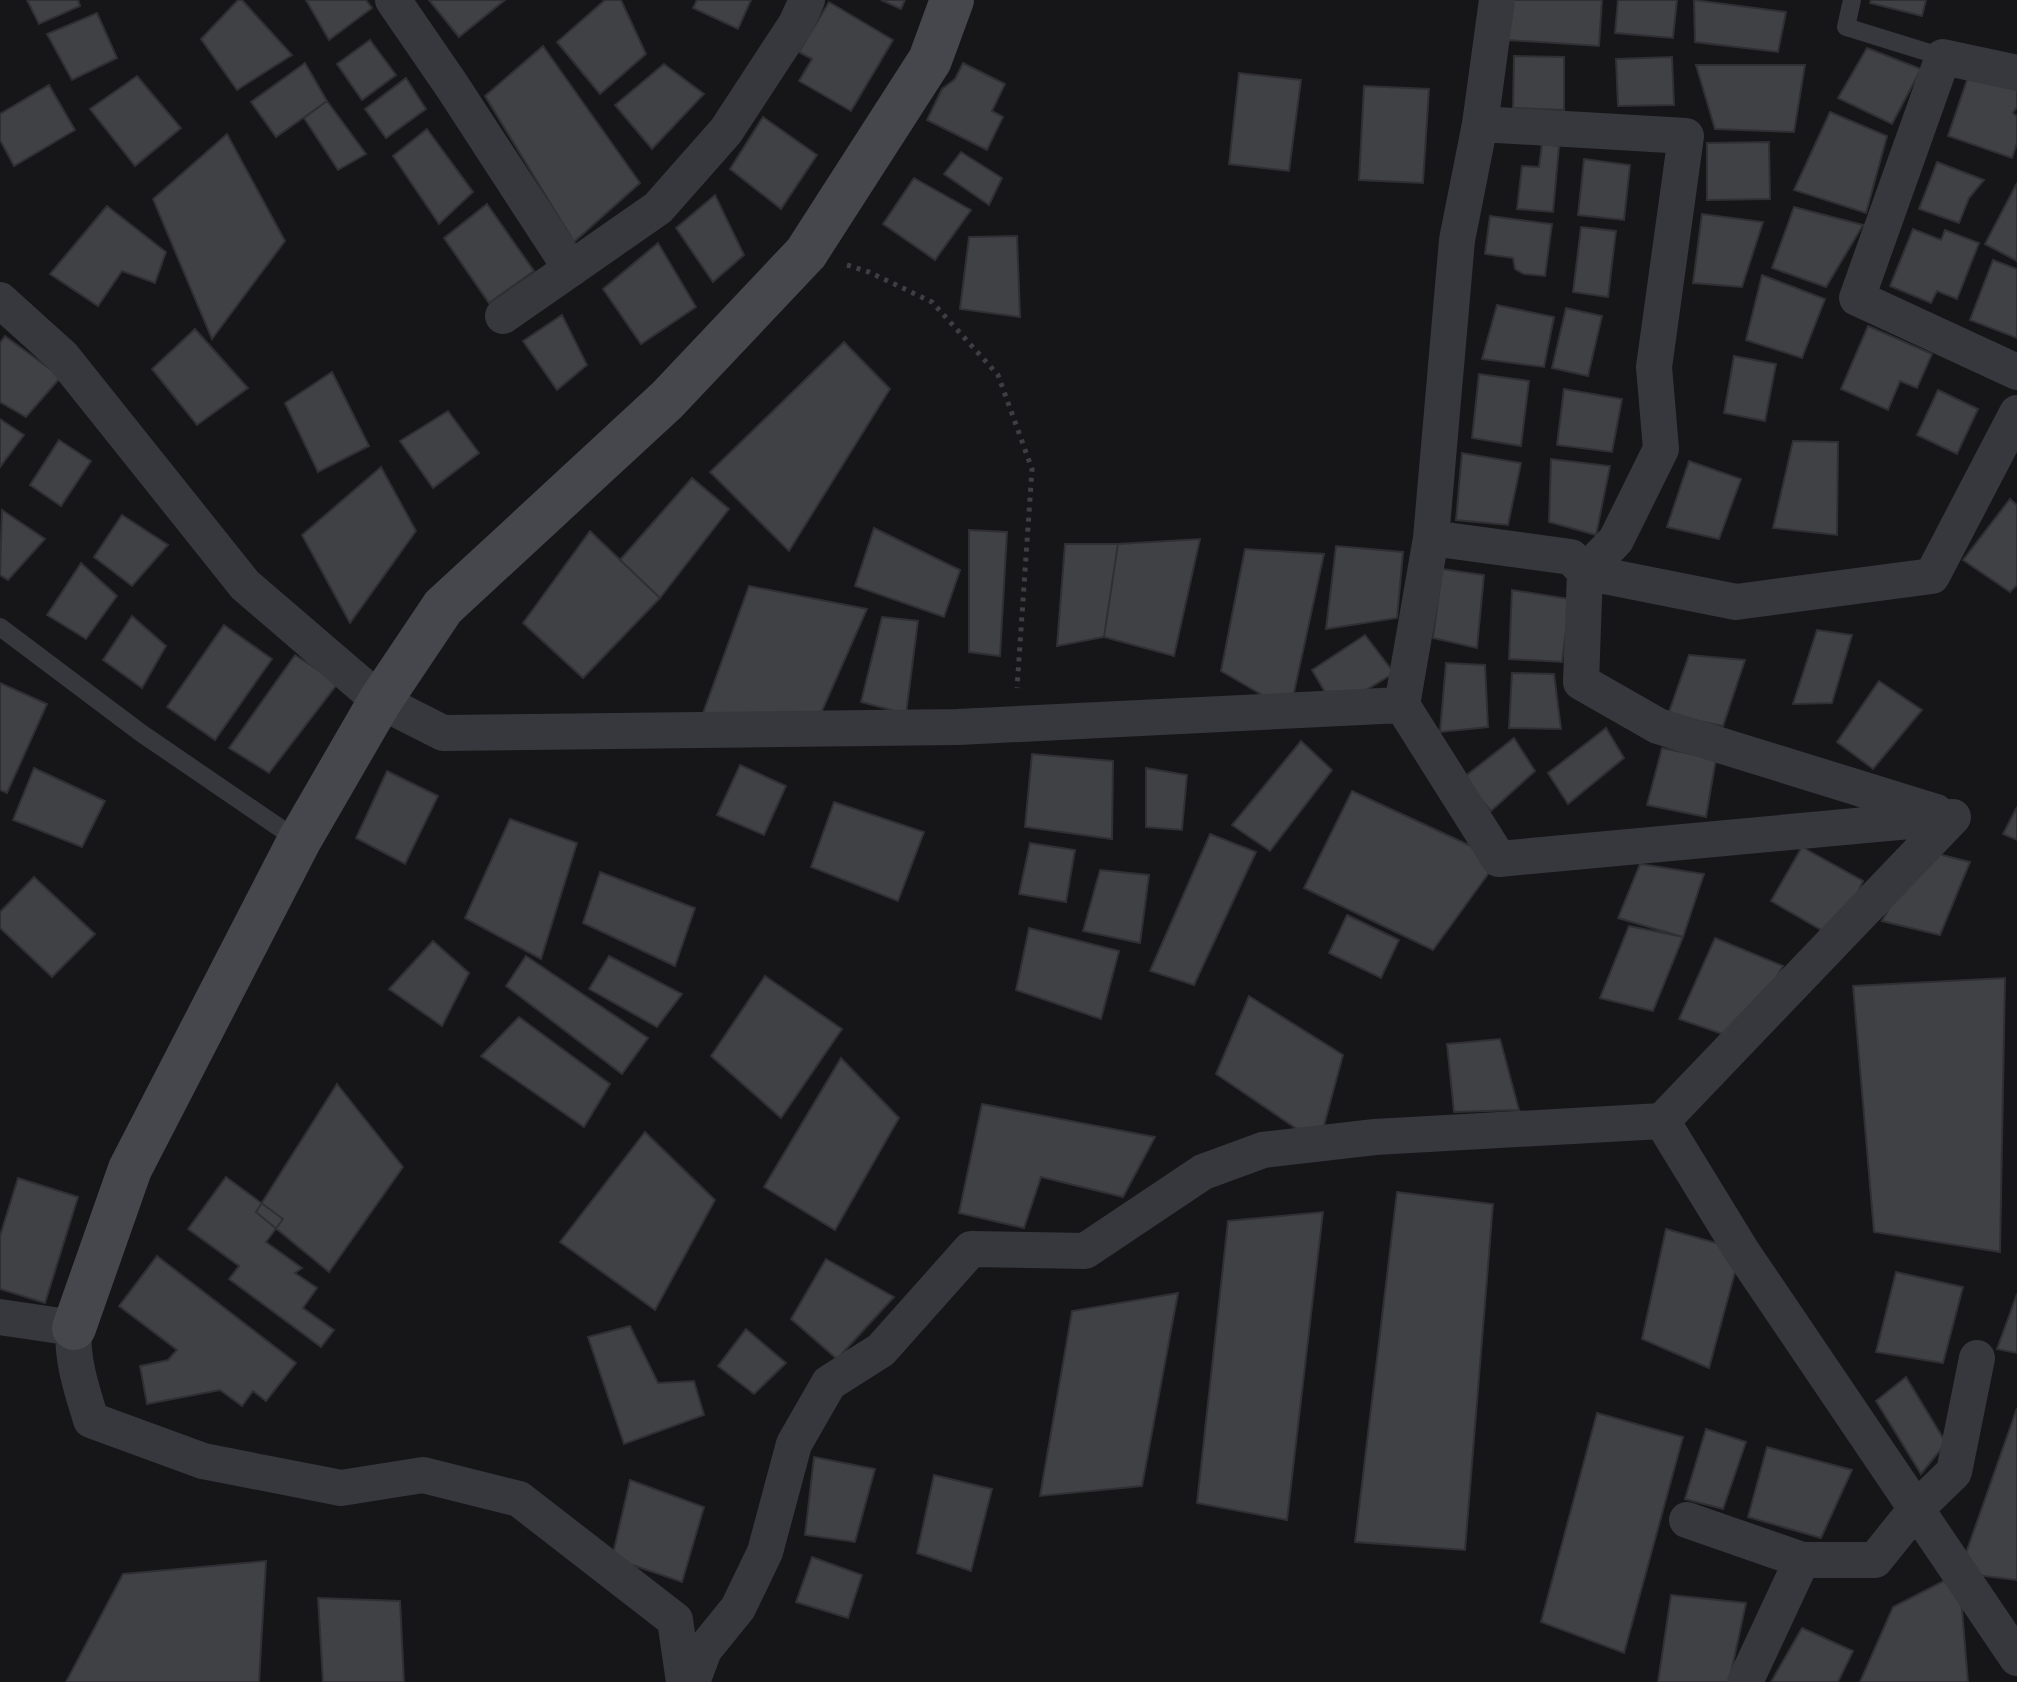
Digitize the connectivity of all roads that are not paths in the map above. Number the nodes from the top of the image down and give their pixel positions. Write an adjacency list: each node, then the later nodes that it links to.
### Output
1 (393, 0): 9 (street)
2 (807, 0): 9 (street)
3 (952, 0): 18 (street)
4 (1497, 0): 8 (street)
5 (1852, 0): 6 (lane)
6 (1943, 57): 7 (street); 12 (street)
7 (2017, 73)
8 (1480, 124): 15 (street); 16 (street)
9 (571, 269): 11 (street)
10 (0, 300): 18 (street)
11 (503, 316)
12 (2017, 372)
13 (2017, 413): 14 (street)
14 (2009, 446): 16 (street)
15 (1431, 538): 16 (street); 19 (street)
16 (1585, 572): 20 (street)
17 (0, 627): 21 (lane)
18 (380, 701): 19 (street); 21 (street)
19 (1402, 705): 20 (street)
20 (1953, 817): 22 (street)
21 (299, 841): 24 (street)
22 (1662, 1121): 26 (street); 31 (street)
23 (0, 1317): 24 (street)
24 (74, 1328): 30 (street)
25 (1977, 1358): 26 (street)
26 (1916, 1509): 28 (street); 29 (street)
27 (1687, 1520): 28 (street)
28 (1802, 1560): 32 (street)
29 (2017, 1658)
30 (684, 1682)
31 (692, 1682)
32 (1745, 1682)

